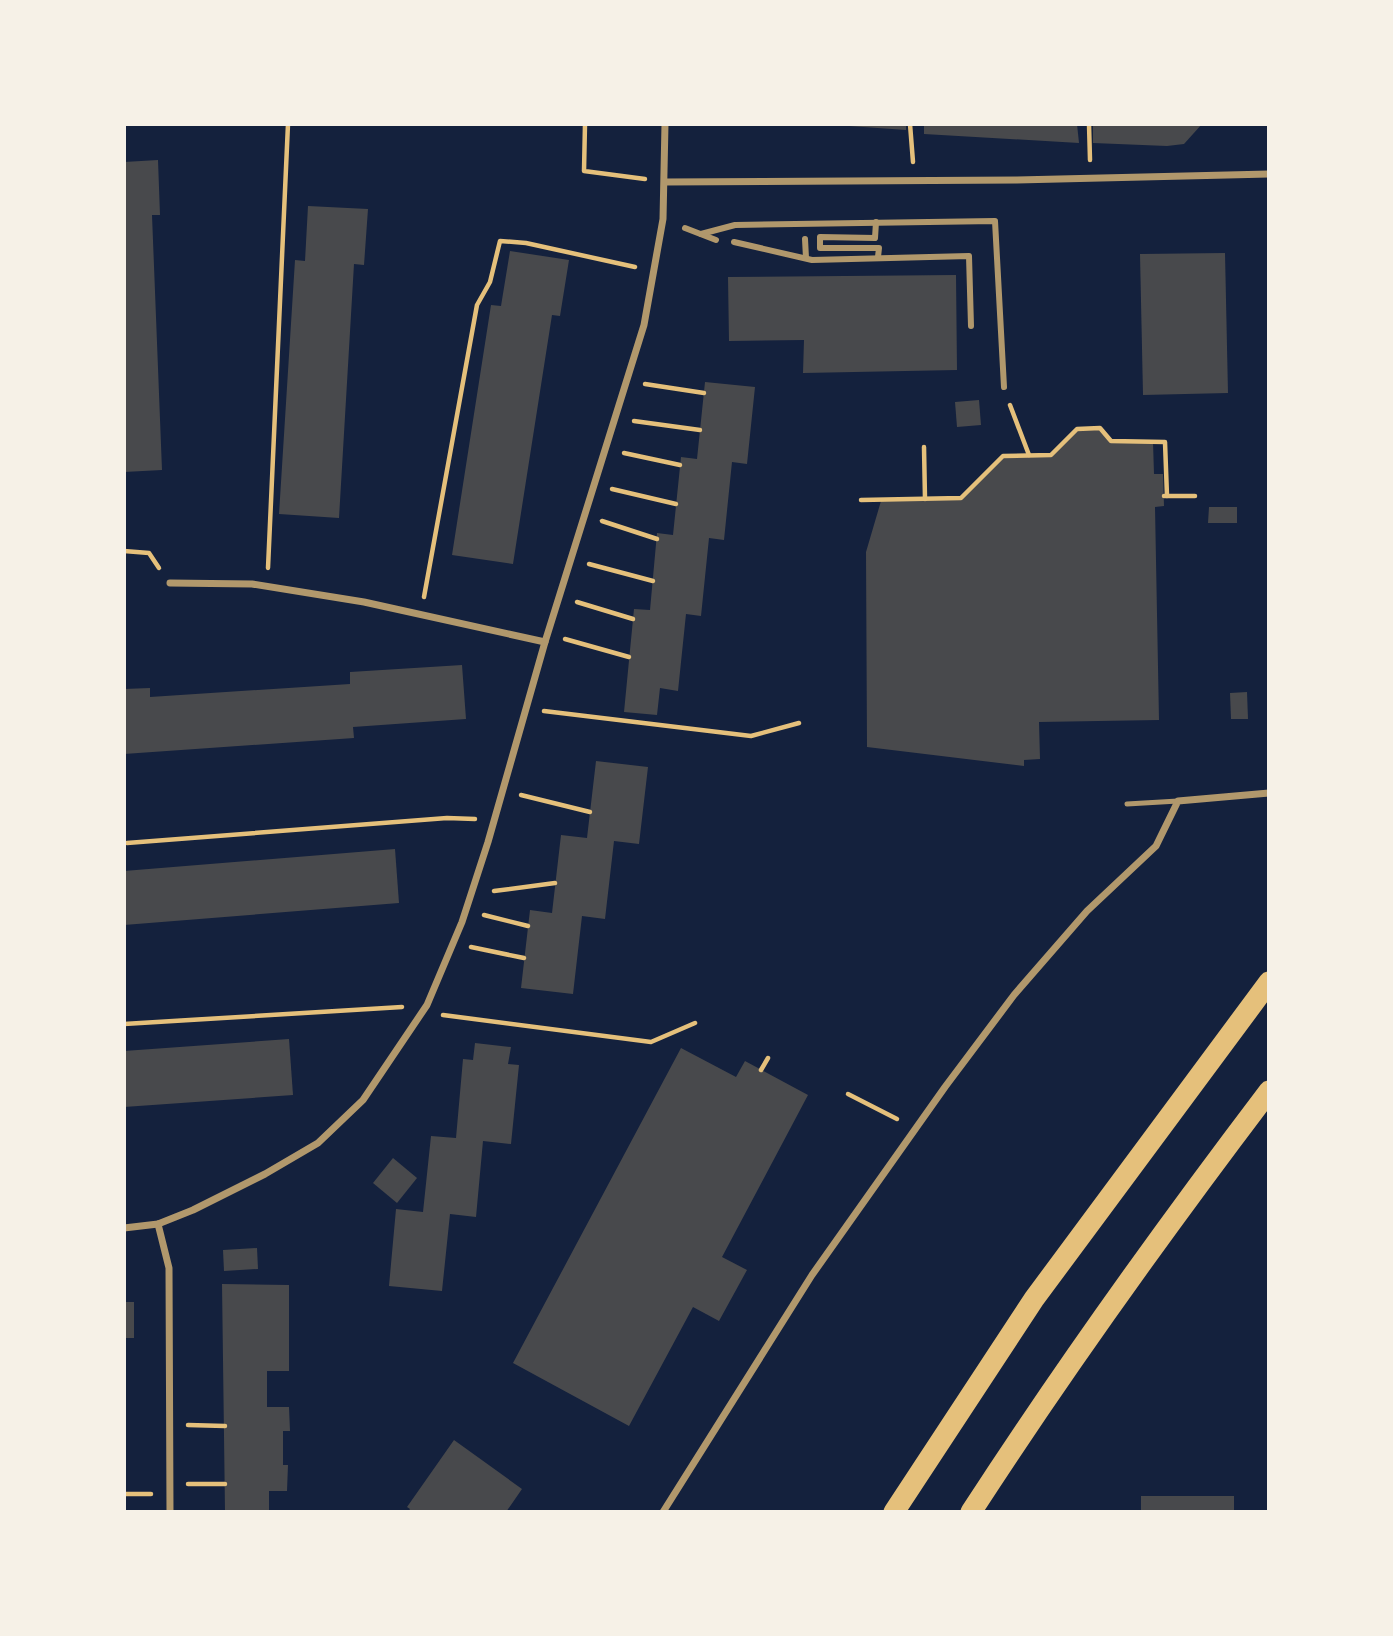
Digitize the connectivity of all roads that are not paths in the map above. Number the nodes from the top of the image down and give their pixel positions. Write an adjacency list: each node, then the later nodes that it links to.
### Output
1 (665, 124): 3 (street)
2 (1269, 174): 3 (street)
3 (666, 182): 15 (street)
4 (876, 222): 5 (street); 10 (street); 13 (street)
5 (803, 223): 7 (street); 11 (street)
6 (685, 228): 7 (street)
7 (701, 234): 8 (street)
8 (716, 240)
9 (734, 242): 11 (street)
10 (878, 257): 11 (street); 12 (street)
11 (806, 258)
12 (971, 326)
13 (1004, 387)
14 (170, 583): 15 (street)
15 (546, 638): 21 (street)
16 (1269, 793): 17 (street)
17 (1178, 801): 18 (lane); 24 (street)
18 (1126, 804)
19 (1269, 982): 25 (highway)
20 (1269, 1091): 26 (highway)
21 (158, 1224): 22 (street); 23 (street)
22 (124, 1228)
23 (170, 1512)
24 (663, 1512)
25 (894, 1512)
26 (971, 1512)

